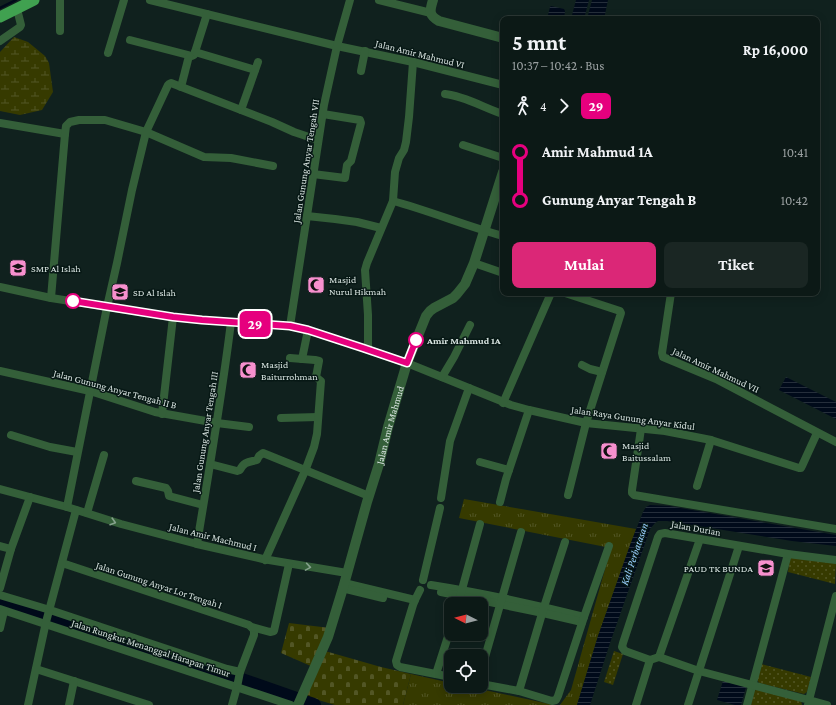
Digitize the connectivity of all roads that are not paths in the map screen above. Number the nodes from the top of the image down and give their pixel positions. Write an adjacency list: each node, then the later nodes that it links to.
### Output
1 (34, 0): 8 (main road)
2 (60, 0): 12 (street)
3 (124, 0): 18 (street)
4 (150, 0): 10 (street, Jalan Amir Mahmud VI)
5 (350, 0): 16 (street, Jalan Gunung Anyar Tengah VII)
6 (379, 0): 9 (street)
7 (433, 0): 9 (street)
8 (17, 9): 11 (main road); 14 (street)
9 (425, 12): 13 (street)
10 (207, 14): 16 (street, Jalan Amir Mahmud VI); 19 (street)
11 (0, 18)
12 (60, 31)
13 (500, 37)
14 (0, 40)
15 (130, 40): 19 (street)
16 (334, 45): 17 (street, Jalan Amir Mahmud VI); 27 (street, Jalan Gunung Anyar Tengah VII)
17 (365, 51): 20 (street, Jalan Amir Mahmud VI); 21 (street)
18 (108, 53)
19 (192, 54): 23 (street); 25 (street)
20 (413, 62): 22 (street, Jalan Amir Mahmud VI); 37 (street)
21 (361, 71)
22 (500, 84)
23 (181, 87): 25 (street); 29 (street)
24 (445, 94): 26 (street)
25 (240, 110): 31 (street)
26 (500, 113)
27 (323, 114): 31 (street, Jalan Gunung Anyar Tengah VII); 35 (street)
28 (0, 123): 30 (street)
29 (146, 132): 30 (street); 34 (street); 49 (street)
30 (65, 134): 48 (street)
31 (318, 140): 35 (street, Jalan Gunung Anyar Tengah VII)
32 (463, 145): 33 (street)
33 (500, 157)
34 (273, 166)
35 (313, 174): 38 (street, Jalan Gunung Anyar Tengah VII)
36 (500, 181): 40 (street, Jalan Amir Mahmud)
37 (392, 201): 39 (street); 40 (street)
38 (307, 216): 39 (street); 53 (street, Jalan Gunung Anyar Tengah VII)
39 (381, 228): 55 (street)
40 (484, 231): 41 (street); 42 (street, Jalan Amir Mahmud)
41 (500, 235)
42 (474, 263): 43 (street); 58 (street, Jalan Amir Mahmud)
43 (500, 271)
44 (0, 287): 48 (street, Jalan Raya Gunung Anyar Kidul)
45 (550, 296): 65 (street)
46 (574, 296): 61 (street)
47 (671, 296): 74 (street, Jalan Amir Mahmud VII)
48 (51, 298): 49 (street, Jalan Raya Gunung Anyar Kidul)
49 (107, 307): 50 (street, Jalan Raya Gunung Anyar Kidul); 64 (street)
50 (173, 317): 51 (street, Jalan Raya Gunung Anyar Kidul); 67 (street)
51 (231, 322): 53 (street, Jalan Raya Gunung Anyar Kidul); 70 (street, Jalan Gunung Anyar Tengah III)
52 (470, 325): 62 (street)
53 (290, 326): 54 (street, Jalan Raya Gunung Anyar Kidul)
54 (308, 330): 55 (street, Jalan Raya Gunung Anyar Kidul); 57 (street)
55 (366, 349): 58 (street, Jalan Raya Gunung Anyar Kidul)
56 (290, 358): 57 (street)
57 (302, 359): 68 (street)
58 (407, 363): 62 (street, Jalan Raya Gunung Anyar Kidul); 88 (street, Jalan Amir Mahmud)
59 (582, 365): 61 (street)
60 (0, 372): 64 (street, Jalan Gunung Anyar Tengah II B)
61 (602, 372): 71 (street)
62 (442, 377): 63 (street, Jalan Raya Gunung Anyar Kidul)
63 (469, 388): 65 (street, Jalan Raya Gunung Anyar Kidul); 90 (street)
64 (90, 391): 67 (street, Jalan Gunung Anyar Tengah II B); 78 (street)
65 (503, 403): 66 (street, Jalan Raya Gunung Anyar Kidul)
66 (529, 410): 71 (street, Jalan Raya Gunung Anyar Kidul); 82 (street)
67 (162, 414): 70 (street, Jalan Gunung Anyar Tengah II B)
68 (318, 417): 69 (street); 83 (street)
69 (281, 418)
70 (217, 423): 72 (street, Jalan Gunung Anyar Tengah II B); 81 (street, Jalan Gunung Anyar Tengah III)
71 (586, 423): 73 (street, Jalan Raya Gunung Anyar Kidul); 87 (street)
72 (248, 427)
73 (641, 429): 76 (street, Jalan Raya Gunung Anyar Kidul); 98 (street)
74 (817, 432): 76 (street, Jalan Raya Gunung Anyar Kidul); 77 (street)
75 (11, 435): 78 (street)
76 (711, 440): 85 (street)
77 (836, 442)
78 (78, 452): 93 (street)
79 (104, 455): 96 (street)
80 (480, 462): 82 (street)
81 (210, 464): 83 (street); 92 (street, Jalan Gunung Anyar Tengah III)
82 (509, 470): 91 (street)
83 (305, 471): 88 (street); 108 (street)
84 (136, 481): 92 (street)
85 (697, 486)
86 (0, 489): 89 (street, Jalan Amir Machmud I)
87 (568, 495)
88 (369, 496): 113 (street, Jalan Amir Mahmud)
89 (30, 497): 93 (street, Jalan Amir Machmud I); 106 (street)
90 (441, 498)
91 (500, 502)
92 (203, 505): 102 (street, Jalan Gunung Anyar Tengah III)
93 (67, 507): 95 (street, Jalan Amir Machmud I)
94 (440, 508): 112 (street)
95 (76, 510): 96 (street, Jalan Amir Machmud I); 110 (street)
96 (87, 513): 102 (street, Jalan Amir Machmud I, one-way to 102)
97 (480, 524): 119 (street)
98 (836, 529)
99 (521, 532): 121 (street)
100 (700, 539): 105 (street, Jalan Durian); 131 (street); 132 (street, Jalan Durian)
101 (565, 542): 124 (street)
102 (197, 544): 108 (street, Jalan Amir Machmud I)
103 (0, 546): 106 (street)
104 (609, 546): 126 (street)
105 (739, 546): 107 (street, Jalan Durian); 134 (street)
106 (11, 549): 115 (street)
107 (788, 554): 109 (street, Jalan Durian); 140 (street)
108 (265, 560): 111 (street, Jalan Amir Machmud I)
109 (836, 560)
110 (62, 563): 125 (street); 127 (street, Jalan Gunung Anyar Lor Tengah I)
111 (290, 564): 113 (street, Jalan Amir Machmud I, one-way to 113); 127 (street, Jalan Gunung Anyar Lor Tengah I)
112 (423, 580): 114 (street); 116 (street)
113 (345, 582): 122 (street, Jalan Amir Machmud I); 142 (street, Jalan Amir Mahmud)
114 (430, 587): 116 (street); 119 (street)
115 (0, 588)
116 (420, 590): 122 (street)
117 (0, 595): 125 (street)
118 (836, 596): 144 (street)
119 (460, 597)
120 (488, 600): 121 (street)
121 (501, 601): 124 (street); 130 (street)
122 (414, 603): 135 (street)
123 (2, 610): 125 (street, Jalan Rungkut Menanggal Harapan Timur); 128 (street)
124 (543, 610): 126 (street); 141 (street)
125 (48, 617): 133 (street); 137 (street, Jalan Rungkut Menanggal Harapan Timur); 137 (street, Jalan Rungkut Menanggal Harapan Timur)
126 (583, 620): 141 (street)
127 (251, 626): 137 (street, Jalan Rungkut Menanggal Harapan Timur)
128 (0, 628)
129 (447, 641): 135 (street)
130 (487, 649)
131 (659, 657): 132 (street); 134 (street)
132 (650, 660): 149 (street)
133 (36, 669): 138 (street); 146 (street)
134 (699, 670): 140 (street); 150 (street)
135 (436, 674): 136 (street)
136 (444, 676)
137 (239, 679): 143 (street, Jalan Rungkut Menanggal Harapan Timur); 148 (street)
138 (74, 681): 145 (street); 147 (street)
139 (488, 685): 141 (street)
140 (753, 685): 144 (street); 151 (street)
141 (519, 692)
142 (297, 702): 143 (street, Jalan Rungkut Menanggal Harapan Timur)
143 (277, 703)
144 (808, 703): 152 (street)
145 (145, 704)
146 (28, 705)
147 (69, 705)
148 (232, 705)
149 (636, 705)
150 (688, 705)
151 (747, 705)
152 (827, 705)

